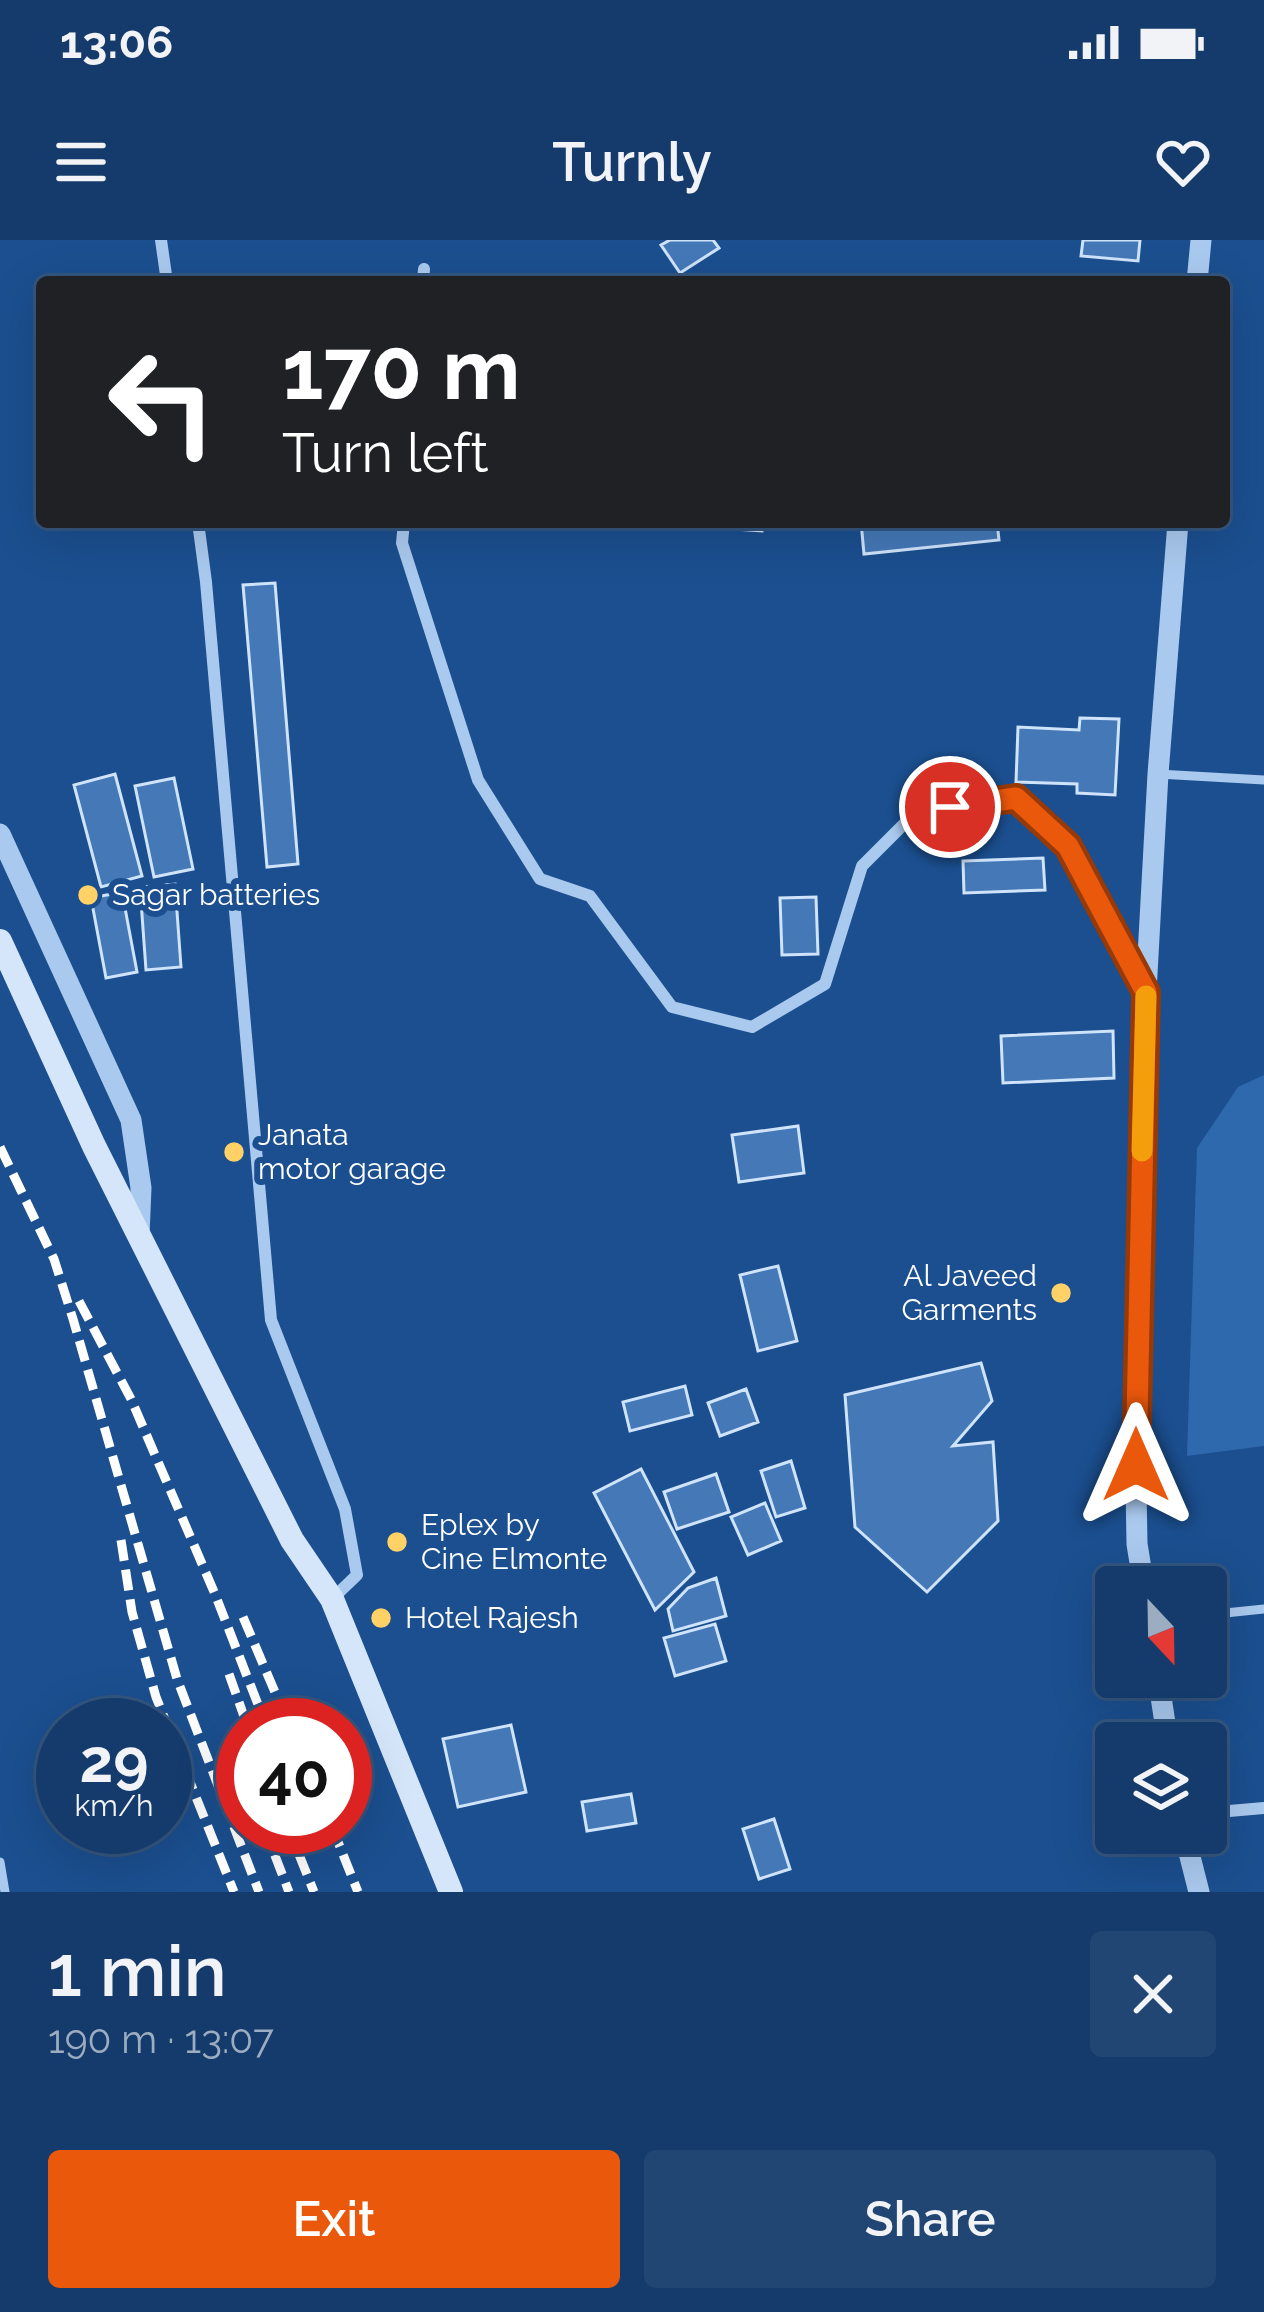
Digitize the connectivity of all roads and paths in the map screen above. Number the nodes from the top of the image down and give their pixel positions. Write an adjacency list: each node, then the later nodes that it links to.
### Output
1 (161, 240): 3 (street)
2 (1201, 240): 4 (street)
3 (166, 276)
4 (1198, 276)
5 (199, 528): 15 (street)
6 (403, 528): 12 (street)
7 (1178, 528): 8 (street)
8 (1158, 774): 9 (lane); 12 (street)
9 (1264, 780)
10 (0, 834): 13 (street)
11 (0, 941): 13 (main road)
12 (1146, 992): 14 (street)
13 (139, 1236): 15 (main road)
14 (1141, 1566)
15 (332, 1599): 23 (main road)
16 (1264, 1610): 17 (lane)
17 (1227, 1614)
18 (1264, 1808): 19 (street)
19 (1227, 1811)
20 (1189, 1854): 24 (street)
21 (0, 1862): 22 (lane)
22 (5, 1892)
23 (451, 1892)
24 (1199, 1892)

